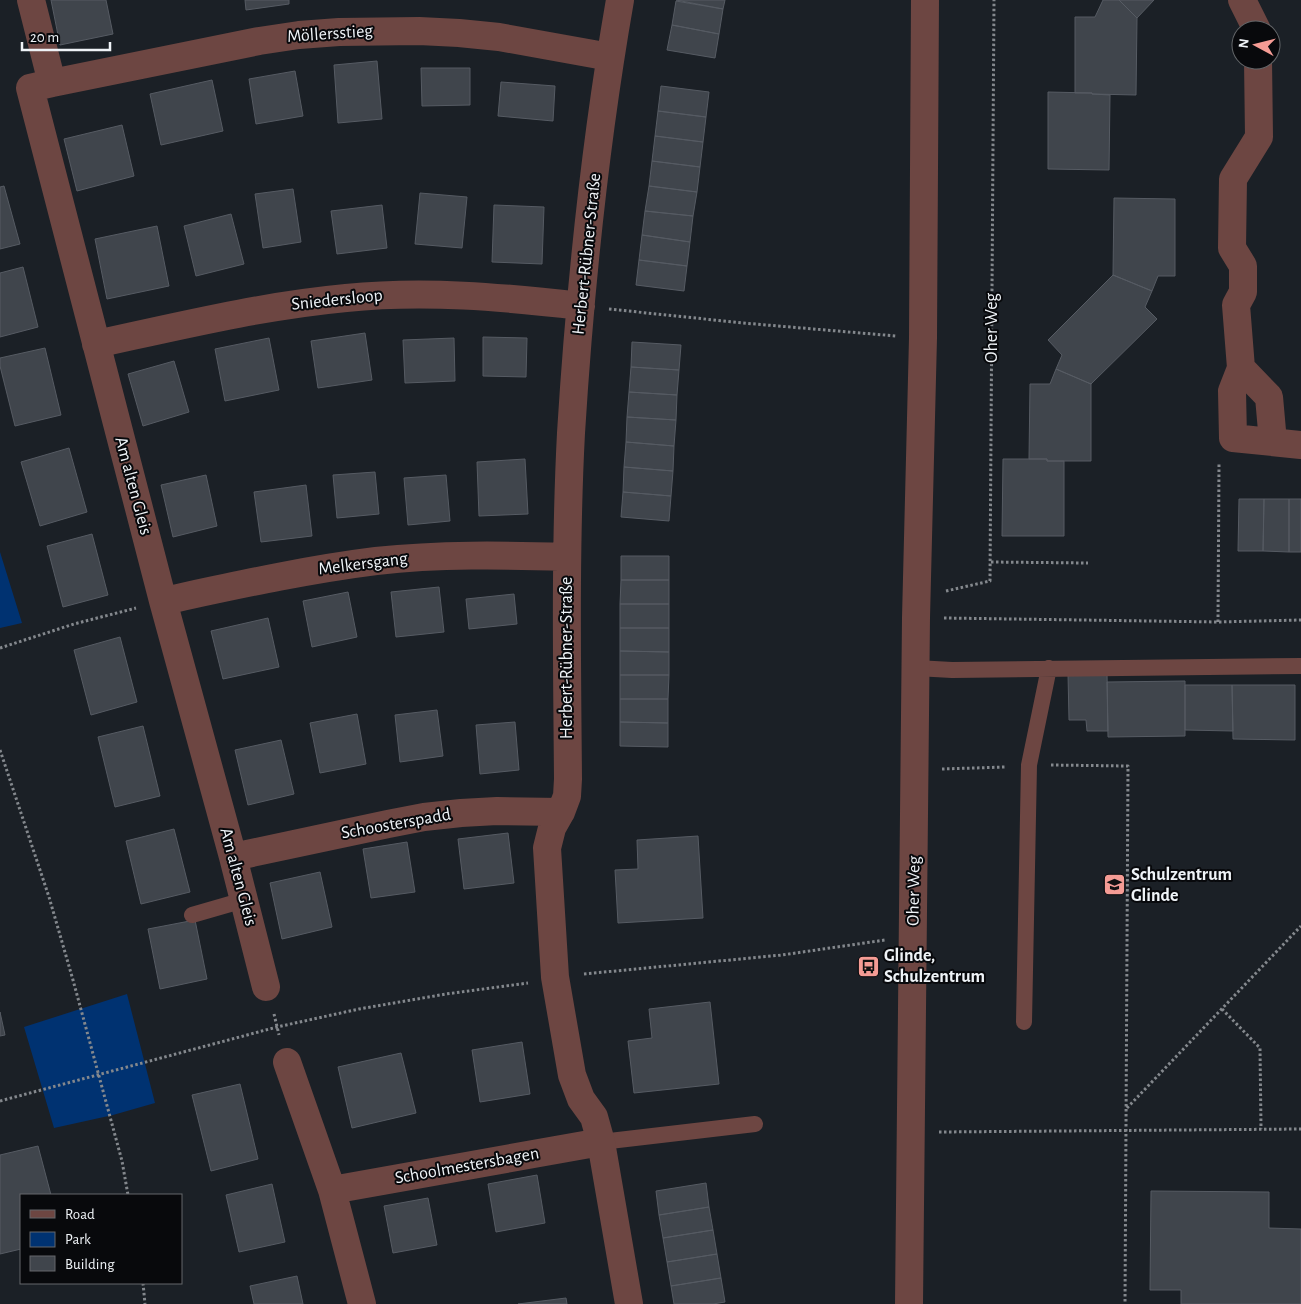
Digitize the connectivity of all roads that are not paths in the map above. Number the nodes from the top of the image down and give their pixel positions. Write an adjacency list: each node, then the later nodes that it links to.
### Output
1 (31, 0): 8 (street)
2 (620, 0): 6 (street, Herbert-Rübner-Straße)
3 (925, 0): 17 (street, Oher Weg)
4 (1242, 0): 5 (street)
5 (1252, 20)
6 (610, 57): 8 (street, Möllersstieg); 9 (street, Herbert-Rübner-Straße)
7 (1258, 70): 11 (street)
8 (52, 83): 10 (street, Am alten Gleis)
9 (580, 306): 10 (street, Sniedersloop); 14 (street, Herbert-Rübner-Straße)
10 (96, 344): 15 (street, Am alten Gleis)
11 (1241, 368): 12 (street); 12 (street)
12 (1272, 442): 13 (street)
13 (1301, 446)
14 (567, 557): 15 (street, Melkersgang); 19 (street, Herbert-Rübner-Straße)
15 (162, 601): 20 (street, Am alten Gleis)
16 (1301, 666): 18 (lane)
17 (916, 668): 18 (lane); 31 (street, Oher Weg)
18 (1049, 668): 24 (lane)
19 (561, 812): 20 (street, Schoosterspadd); 27 (street, Herbert-Rübner-Straße)
20 (233, 857): 21 (street, Am alten Gleis)
21 (244, 900): 22 (lane); 23 (street, Am alten Gleis)
22 (192, 915)
23 (266, 987)
24 (1024, 1022)
25 (287, 1062): 28 (street)
26 (755, 1124): 27 (lane)
27 (601, 1142): 28 (street, Schoolmestersbagen); 30 (street, Herbert-Rübner-Straße)
28 (332, 1190): 29 (street)
29 (362, 1304)
30 (629, 1304)
31 (909, 1304)

